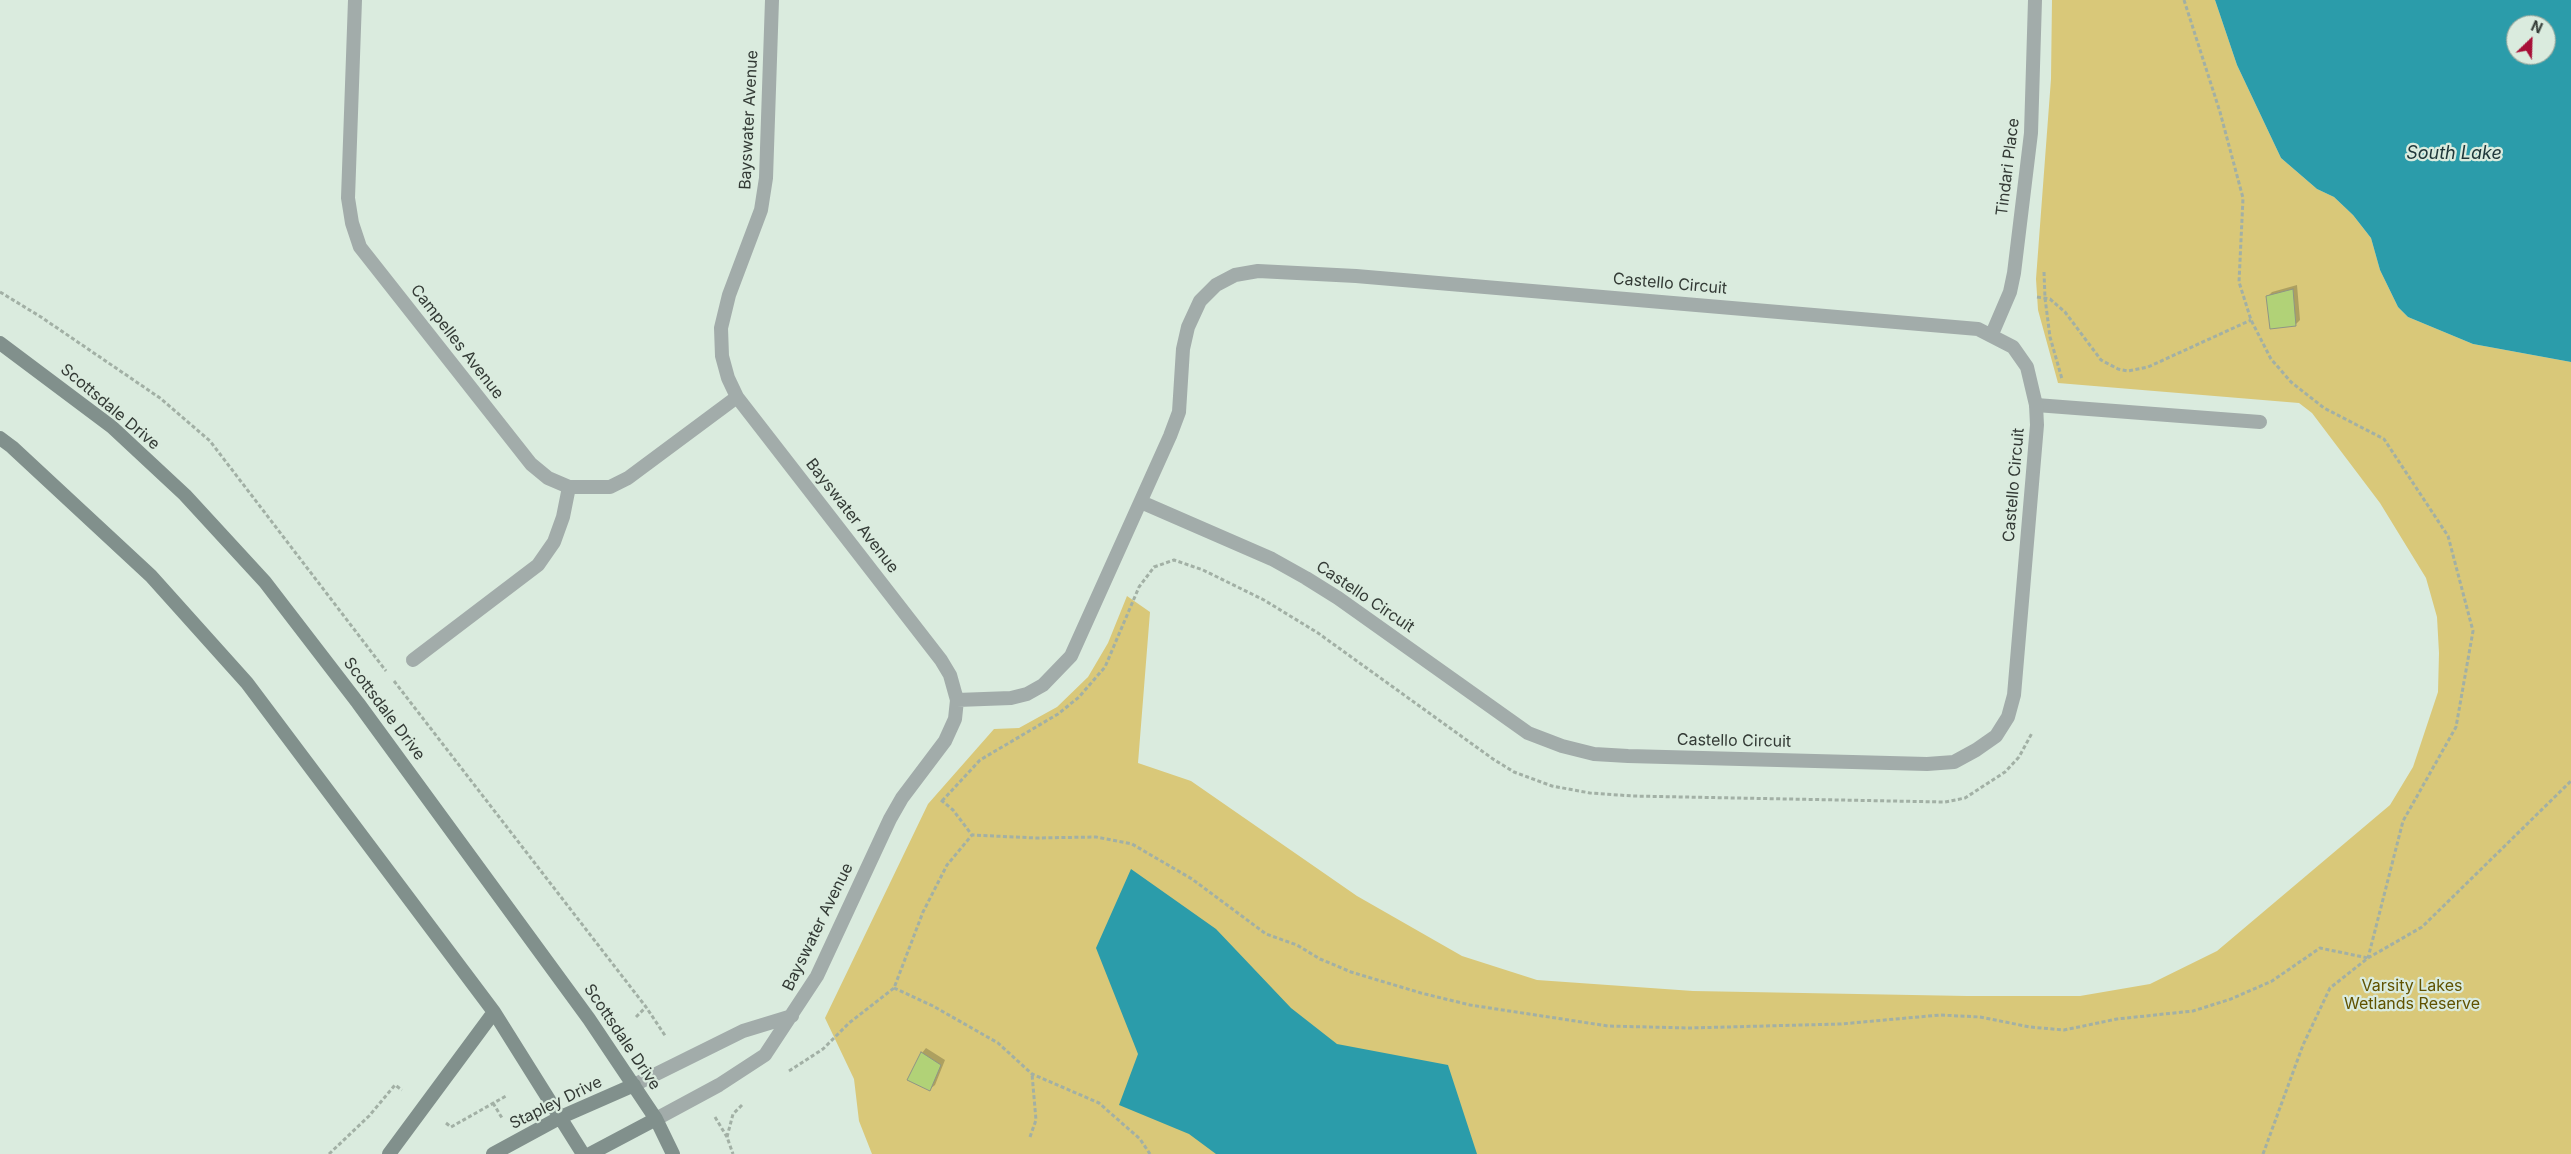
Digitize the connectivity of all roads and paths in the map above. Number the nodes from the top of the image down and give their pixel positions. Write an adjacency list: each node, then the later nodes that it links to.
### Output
1 (355, 0): 17 (street, Campelles Avenue)
2 (772, 0): 12 (street, Bayswater Avenue)
3 (2035, 0): 7 (street, Tindari Place)
4 (2184, 0): 9 (path)
5 (2044, 265): 8 (path)
6 (0, 292): 28 (path)
7 (2010, 292): 8 (path); 10 (street, Tindari Place)
8 (2044, 298): 9 (path); 14 (path)
9 (2252, 320): 26 (path)
10 (1992, 334): 13 (street, Castello Circuit); 18 (street, Castello Circuit)
11 (0, 343): 35 (main road, Scottsdale Drive)
12 (737, 397): 17 (street, Campelles Avenue); 20 (street, Bayswater Avenue)
13 (2036, 405): 14 (street); 18 (street, Castello Circuit)
14 (2064, 407): 15 (street)
15 (2260, 422)
16 (0, 438): 29 (main road)
17 (569, 487): 19 (street)
18 (1141, 502): 20 (street, Castello Circuit)
19 (413, 660)
20 (957, 700): 22 (street, Bayswater Avenue)
21 (2034, 728): 24 (path)
22 (916, 779): 24 (path); 30 (street, Bayswater Avenue)
23 (2571, 781): 26 (path)
24 (942, 801): 25 (path)
25 (972, 835): 26 (path); 27 (path)
26 (2368, 958): 53 (path)
27 (894, 988): 33 (path); 34 (path)
28 (646, 1007): 31 (path); 32 (path)
29 (494, 1012): 40 (main road); 46 (main road)
30 (792, 1016): 35 (street, Bayswater Avenue); 42 (street, Bayswater Avenue)
31 (636, 1017)
32 (666, 1037)
33 (823, 1049)
34 (1032, 1074): 44 (path); 52 (path)
35 (634, 1085): 40 (main road, Stapley Drive); 42 (main road, Scottsdale Drive)
36 (406, 1093): 45 (path)
37 (506, 1096): 38 (path)
38 (493, 1104): 41 (path); 43 (path)
39 (715, 1116): 51 (path)
40 (561, 1117): 47 (main road, Stapley Drive); 48 (main road)
41 (441, 1119)
42 (656, 1119): 49 (main road); 50 (main road, Scottsdale Drive)
43 (504, 1123)
44 (1030, 1137)
45 (329, 1154)
46 (389, 1154)
47 (494, 1154)
48 (583, 1154)
49 (590, 1154)
50 (673, 1154)
51 (733, 1154)
52 (1150, 1154)
53 (2263, 1154)

